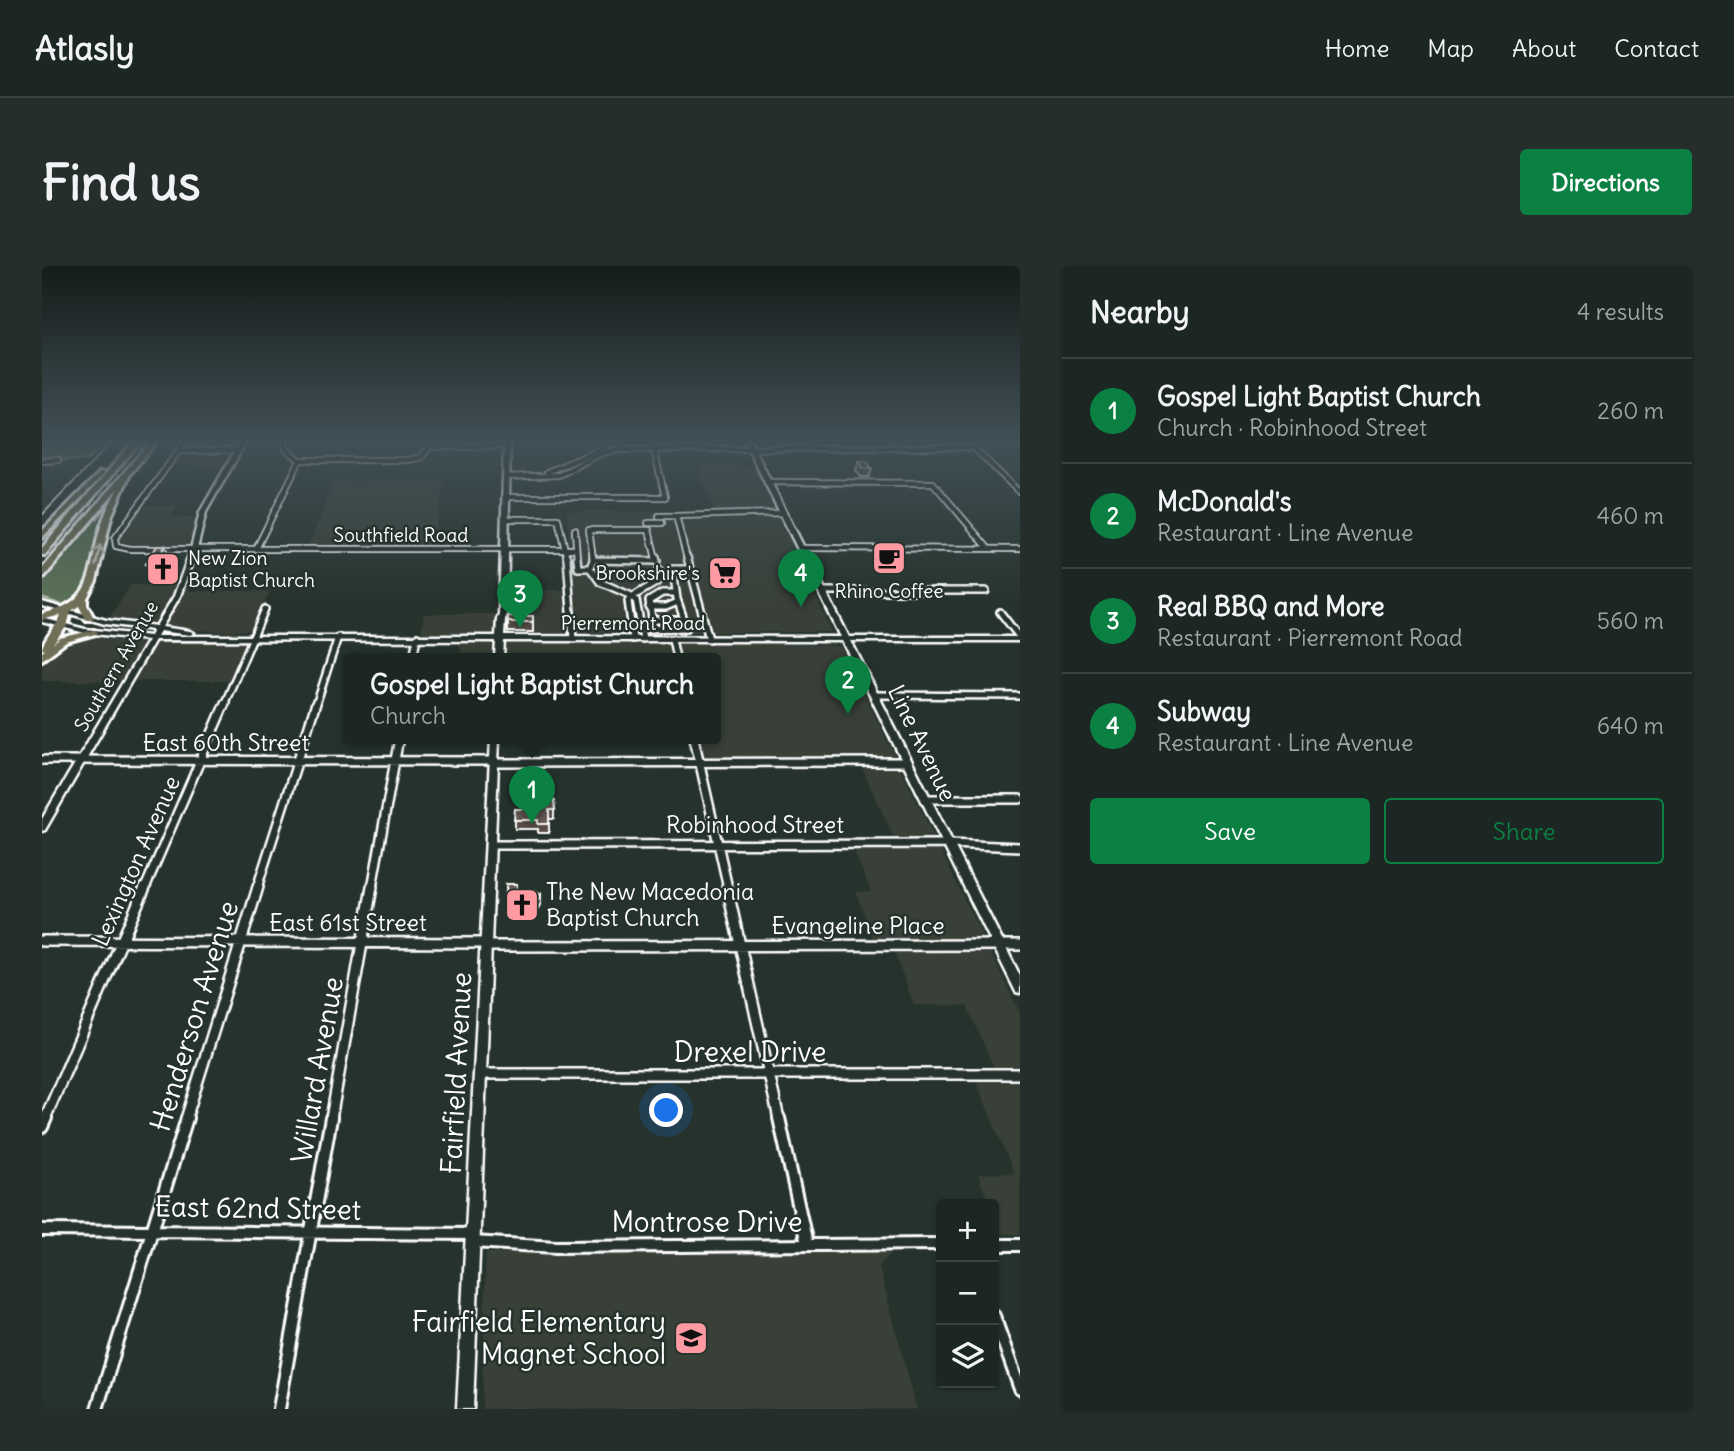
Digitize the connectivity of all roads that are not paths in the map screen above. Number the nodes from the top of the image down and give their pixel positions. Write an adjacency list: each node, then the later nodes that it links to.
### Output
1 (82, 495): 19 (highway)
2 (90, 495): 28 (highway)
3 (108, 495): 33 (highway)
4 (118, 495): 38 (highway, one-way to 4)
5 (146, 495): 22 (street, Southfield Road)
6 (212, 495): 22 (main road, Southern Avenue)
7 (283, 495): 23 (street)
8 (665, 495): 11 (street)
9 (774, 495): 12 (main road, Line Avenue)
10 (944, 495): 21 (street)
11 (505, 497): 15 (main road)
12 (783, 513): 14 (street); 20 (main road, Line Avenue)
13 (659, 516): 14 (street)
14 (676, 517): 32 (street)
15 (505, 519): 24 (main road); 27 (street)
16 (648, 523): 17 (street)
17 (662, 523)
18 (575, 530): 25 (street)
19 (42, 536)
20 (801, 548): 21 (street); 34 (main road, Line Avenue)
21 (988, 548): 26 (street)
22 (194, 549): 23 (street, Southfield Road); 54 (main road, Southern Avenue)
23 (256, 549): 24 (street, Southfield Road)
24 (503, 549): 27 (street, Southfield Road); 58 (main road)
25 (576, 549): 27 (street, Southfield Road); 30 (street)
26 (1020, 549)
27 (565, 550): 60 (street)
28 (42, 553)
29 (593, 560): 29 (street); 30 (street)
30 (590, 568): 37 (street)
31 (659, 569): 37 (street)
32 (690, 569): 36 (street); 64 (street)
33 (42, 574)
34 (822, 591): 35 (street); 65 (main road, Line Avenue)
35 (986, 591)
36 (676, 593): 39 (street); 41 (street)
37 (632, 596): 50 (street); 51 (street)
38 (83, 598): 43 (highway); 46 (highway)
39 (678, 602): 41 (street); 48 (street)
40 (42, 604): 43 (main road, Pierremont Road)
41 (649, 607): 47 (street)
42 (265, 609): 55 (street, Lexington Avenue)
43 (67, 612): 45 (highway); 46 (main road, Pierremont Road); 49 (highway)
44 (1000, 612): 59 (street)
45 (42, 618): 49 (main road, Pierremont Road)
46 (89, 618): 54 (main road, Pierremont Road)
47 (652, 620): 48 (street); 52 (street)
48 (683, 620): 52 (street)
49 (62, 626): 53 (main road, Pierremont Road); 66 (highway)
50 (632, 629): 51 (street); 61 (street)
51 (642, 629): 52 (street); 62 (street)
52 (654, 629)
53 (93, 632): 54 (main road, Pierremont Road); 70 (highway)
54 (154, 634): 55 (main road, Pierremont Road); 77 (main road, Southern Avenue)
55 (250, 637): 56 (main road, Pierremont Road); 78 (street, Lexington Avenue)
56 (338, 637): 57 (main road, Pierremont Road); 79 (street, Henderson Avenue)
57 (417, 637): 58 (main road, Pierremont Road); 67 (street)
58 (499, 638): 60 (main road, Pierremont Road); 68 (main road)
59 (1020, 638): 65 (main road, Pierremont Road)
60 (573, 639): 61 (main road, Pierremont Road)
61 (633, 639): 62 (main road, Pierremont Road)
62 (643, 639): 63 (main road, Pierremont Road)
63 (672, 639): 64 (main road, Pierremont Road); 69 (street)
64 (709, 639): 65 (main road, Pierremont Road)
65 (846, 639): 71 (main road, Line Avenue)
66 (42, 649)
67 (414, 653)
68 (499, 653)
69 (675, 653)
70 (42, 657)
71 (874, 695): 72 (street); 82 (main road, Line Avenue)
72 (1020, 695)
73 (398, 744): 80 (street, Willard Avenue)
74 (495, 744): 81 (main road, Fairfield Avenue)
75 (695, 744): 83 (street)
76 (42, 760): 77 (street, East 60th Street)
77 (82, 760): 78 (street, East 60th Street); 86 (main road, Southern Avenue)
78 (201, 760): 79 (street, East 60th Street); 92 (street, Lexington Avenue)
79 (297, 760): 80 (street, East 60th Street); 93 (street, Henderson Avenue)
80 (395, 761): 81 (street, East 60th Street); 94 (street, Willard Avenue)
81 (494, 762): 83 (street, East 60th Street); 88 (main road, Fairfield Avenue)
82 (908, 762): 83 (street, East 60th Street); 84 (main road, Line Avenue)
83 (699, 763): 89 (street)
84 (926, 799): 85 (street); 87 (main road, Line Avenue)
85 (1020, 799)
86 (42, 827)
87 (949, 844): 89 (street, Robinhood Street); 90 (street, Robinhood Street); 96 (main road, Line Avenue)
88 (490, 845): 89 (street, Robinhood Street); 95 (main road, Fairfield Avenue)
89 (717, 845): 98 (street)
90 (1020, 847)
91 (42, 941): 92 (street, East 61st Street)
92 (122, 941): 93 (street, East 61st Street); 103 (street, Lexington Avenue)
93 (241, 942): 94 (street, East 61st Street); 105 (street, Henderson Avenue)
94 (363, 942): 95 (street, East 61st Street); 106 (street, Willard Avenue)
95 (486, 945): 98 (street, Evangeline Place); 100 (main road, Fairfield Avenue)
96 (999, 945): 97 (street, Evangeline Place); 98 (street, Evangeline Place); 99 (main road, Line Avenue)
97 (1020, 945)
98 (740, 946): 101 (street)
99 (1020, 988)
100 (480, 1074): 101 (street, Drexel Drive); 107 (main road, Fairfield Avenue)
101 (768, 1074): 102 (street, Drexel Drive); 108 (street)
102 (1020, 1074)
103 (42, 1127)
104 (42, 1230): 105 (street, East 62nd Street)
105 (152, 1230): 106 (street, East 62nd Street); 114 (street, Henderson Avenue)
106 (310, 1232): 107 (street, East 62nd Street); 115 (street, Willard Avenue)
107 (473, 1238): 108 (street, Montrose Drive); 116 (main road, Fairfield Avenue)
108 (807, 1244): 109 (street, Montrose Drive)
109 (936, 1244)
110 (999, 1245): 111 (street)
111 (1020, 1245)
112 (997, 1325): 113 (street)
113 (1020, 1389)
114 (97, 1409)
115 (279, 1409)
116 (465, 1409)

